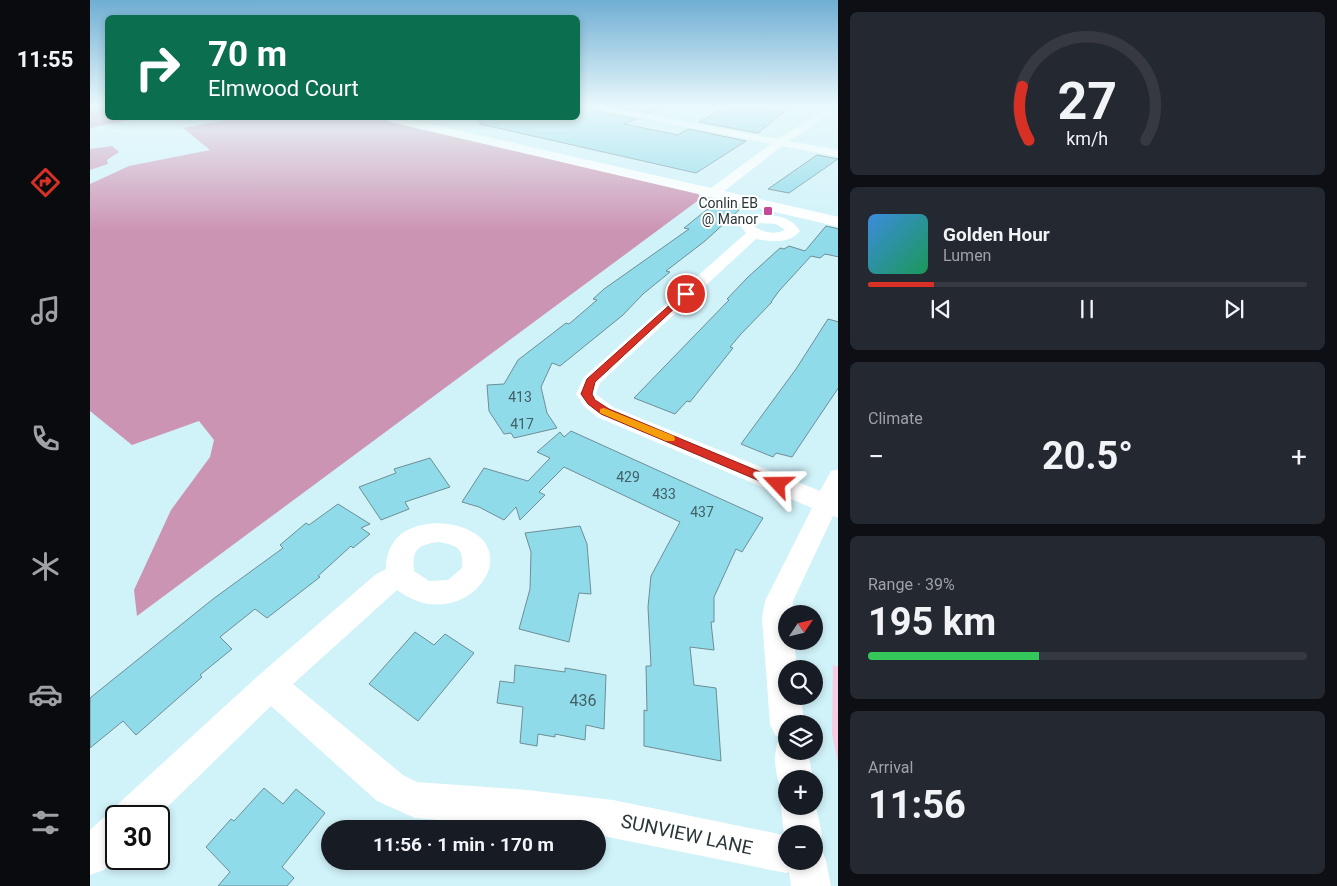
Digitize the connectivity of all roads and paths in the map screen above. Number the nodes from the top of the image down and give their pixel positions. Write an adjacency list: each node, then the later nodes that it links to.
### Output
1 (519, 148): 5 (street)
2 (772, 148): 5 (street)
3 (808, 148): 4 (street)
4 (838, 154)
5 (713, 194): 6 (street)
6 (838, 222)
7 (754, 233): 9 (street)
8 (838, 477): 9 (street)
9 (831, 507): 12 (street)
10 (400, 575): 11 (street)
11 (270, 685): 13 (street); 15 (street, SUNVIEW LANE)
12 (786, 715)
13 (144, 805)
14 (105, 842): 16 (street)
15 (778, 852)
16 (90, 856)
17 (808, 870): 18 (street)
18 (811, 886)

